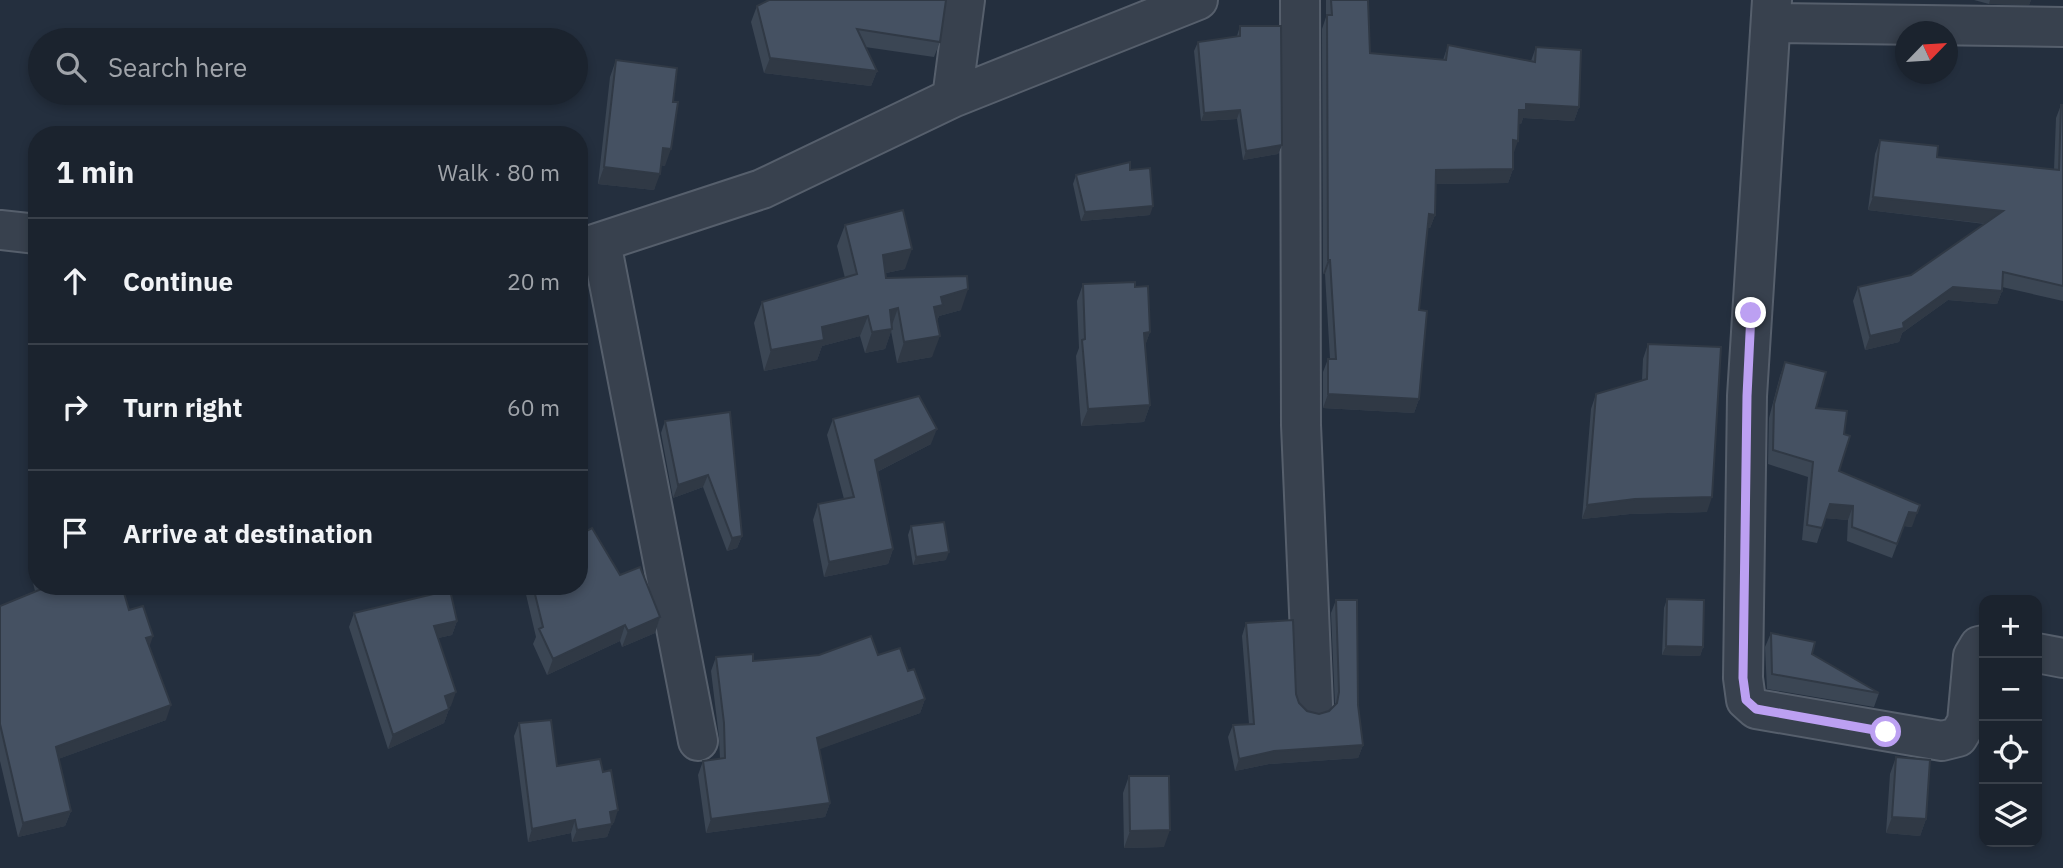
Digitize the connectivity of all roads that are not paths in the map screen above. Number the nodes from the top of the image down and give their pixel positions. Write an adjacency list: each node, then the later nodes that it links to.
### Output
1 (965, 0): 6 (street)
2 (1198, 0): 6 (street)
3 (1300, 0): 13 (street)
4 (1772, 12): 5 (street); 10 (street)
5 (2063, 27)
6 (952, 98): 9 (street)
7 (0, 230): 8 (street)
8 (28, 233)
9 (590, 246): 14 (street)
10 (1979, 646)
11 (2042, 654): 12 (street)
12 (2063, 658)
13 (1313, 705)
14 (698, 741)

